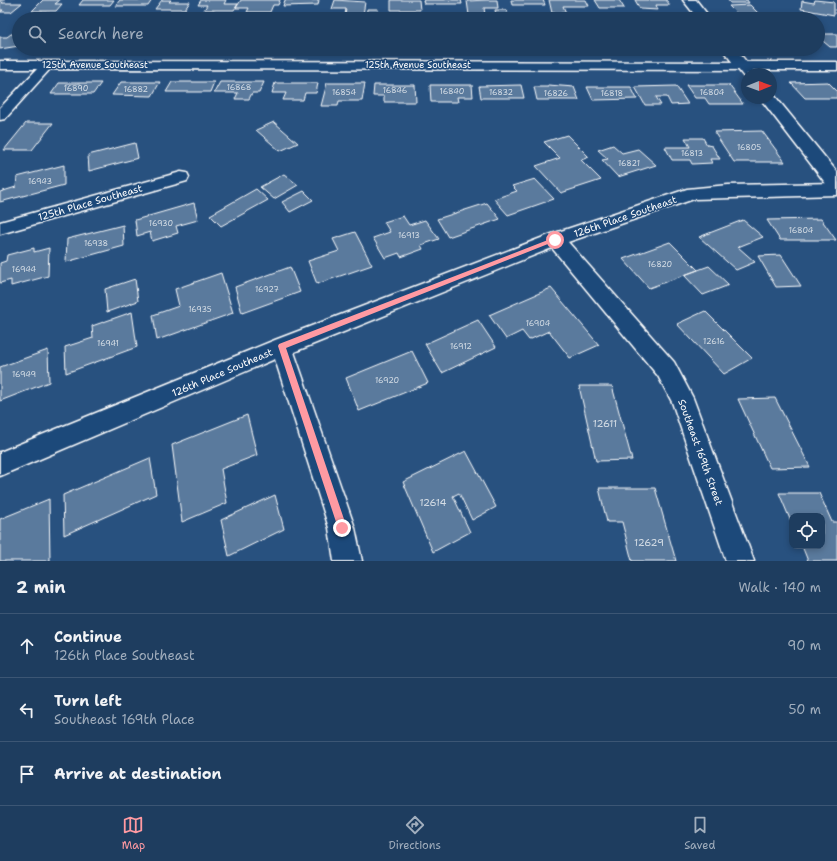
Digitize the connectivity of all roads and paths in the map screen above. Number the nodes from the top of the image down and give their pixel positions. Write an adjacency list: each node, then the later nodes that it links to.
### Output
1 (689, 0): 2 (street)
2 (699, 12)
3 (735, 56): 7 (street)
4 (0, 65): 5 (street, 125th Avenue Southeast)
5 (47, 65): 9 (street, 125th Avenue Southeast); 11 (street)
6 (837, 66): 8 (street, 125th Avenue Southeast)
7 (744, 68)
8 (777, 69)
9 (741, 70)
10 (773, 104): 13 (street)
11 (0, 116)
12 (181, 177): 15 (street, 125th Place Southeast)
13 (837, 185)
14 (837, 189): 16 (street, 126th Place Southeast)
15 (0, 228)
16 (555, 240): 17 (street, 126th Place Southeast); 20 (street, Southeast 169th Street)
17 (282, 346): 18 (street, 126th Place Southeast); 19 (street)
18 (0, 464)
19 (348, 561)
20 (740, 561)

